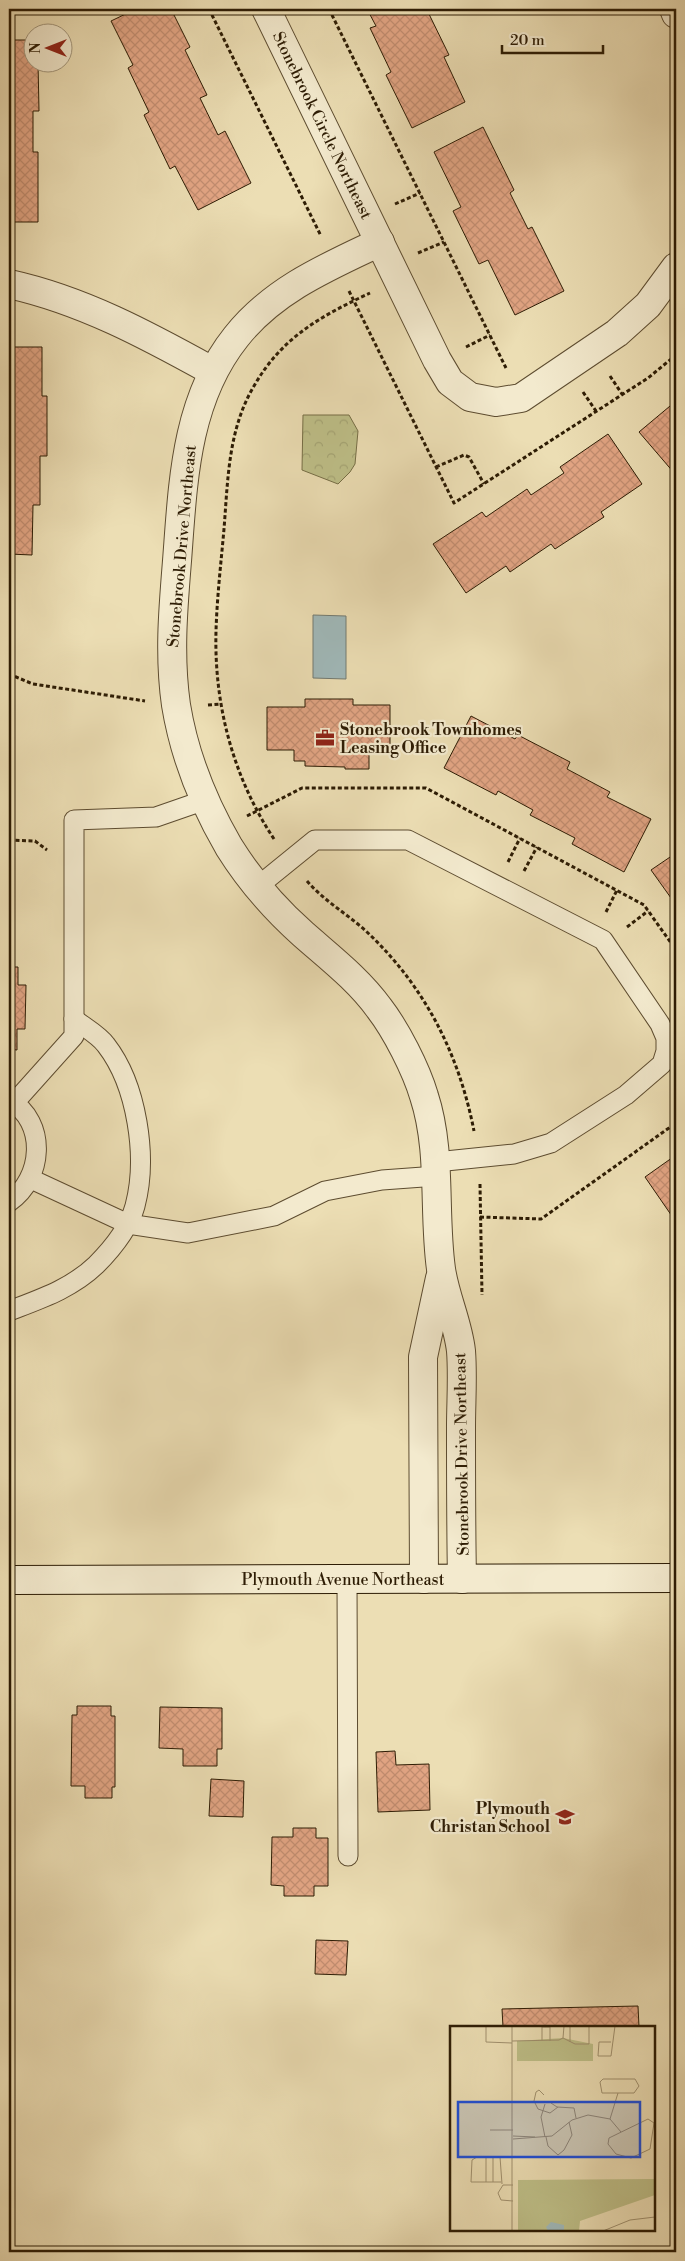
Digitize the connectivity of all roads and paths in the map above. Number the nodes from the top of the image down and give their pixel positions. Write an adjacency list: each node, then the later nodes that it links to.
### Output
1 (266, 9): 7 (street, Stonebrook Circle Northeast)
2 (329, 9): 5 (path)
3 (674, 9): 4 (street)
4 (676, 14)
5 (420, 193): 6 (path); 8 (path)
6 (392, 209)
7 (380, 242): 11 (street, Stonebrook Circle Northeast); 13 (street)
8 (444, 242): 9 (path); 14 (path)
9 (412, 250)
10 (676, 267): 14 (street, Stonebrook Circle Northeast)
11 (398, 279): 14 (street, Stonebrook Circle Northeast); 18 (path)
12 (9, 284): 13 (street)
13 (212, 371): 19 (street, Stonebrook Drive Northeast)
14 (521, 398)
15 (436, 467): 16 (path)
16 (484, 484)
17 (9, 674): 19 (path)
18 (221, 704): 19 (path); 25 (path)
19 (176, 706): 20 (street, Stonebrook Drive Northeast)
20 (205, 800): 28 (street, Stonebrook Drive Northeast); 33 (lane)
21 (520, 838): 26 (path)
22 (9, 840): 24 (path)
23 (537, 847): 27 (path)
24 (49, 853)
25 (290, 860): 28 (lane); 36 (path); 36 (lane)
26 (510, 869)
27 (520, 873)
28 (257, 887): 37 (street, Stonebrook Drive Northeast)
29 (617, 890): 31 (path)
30 (648, 911): 32 (path)
31 (604, 918)
32 (621, 930)
33 (74, 1019): 34 (lane); 41 (lane)
34 (11, 1101): 38 (lane)
35 (676, 1123): 40 (path)
36 (478, 1158): 37 (lane); 40 (path)
37 (436, 1169): 41 (lane); 42 (street, Stonebrook Drive Northeast)
38 (31, 1179): 39 (lane); 41 (lane)
39 (9, 1202)
40 (480, 1217): 43 (path)
41 (128, 1224): 44 (lane)
42 (442, 1271): 46 (street, Stonebrook Drive Northeast); 47 (street, Stonebrook Drive Northeast)
43 (482, 1300)
44 (9, 1311)
45 (676, 1578): 47 (street, Plymouth Avenue Northeast)
46 (424, 1579): 47 (street, Plymouth Avenue Northeast); 49 (street, Plymouth Avenue Northeast)
47 (462, 1579)
48 (9, 1580): 49 (street, Plymouth Avenue Northeast)
49 (348, 1580): 50 (lane)
50 (348, 1856)

